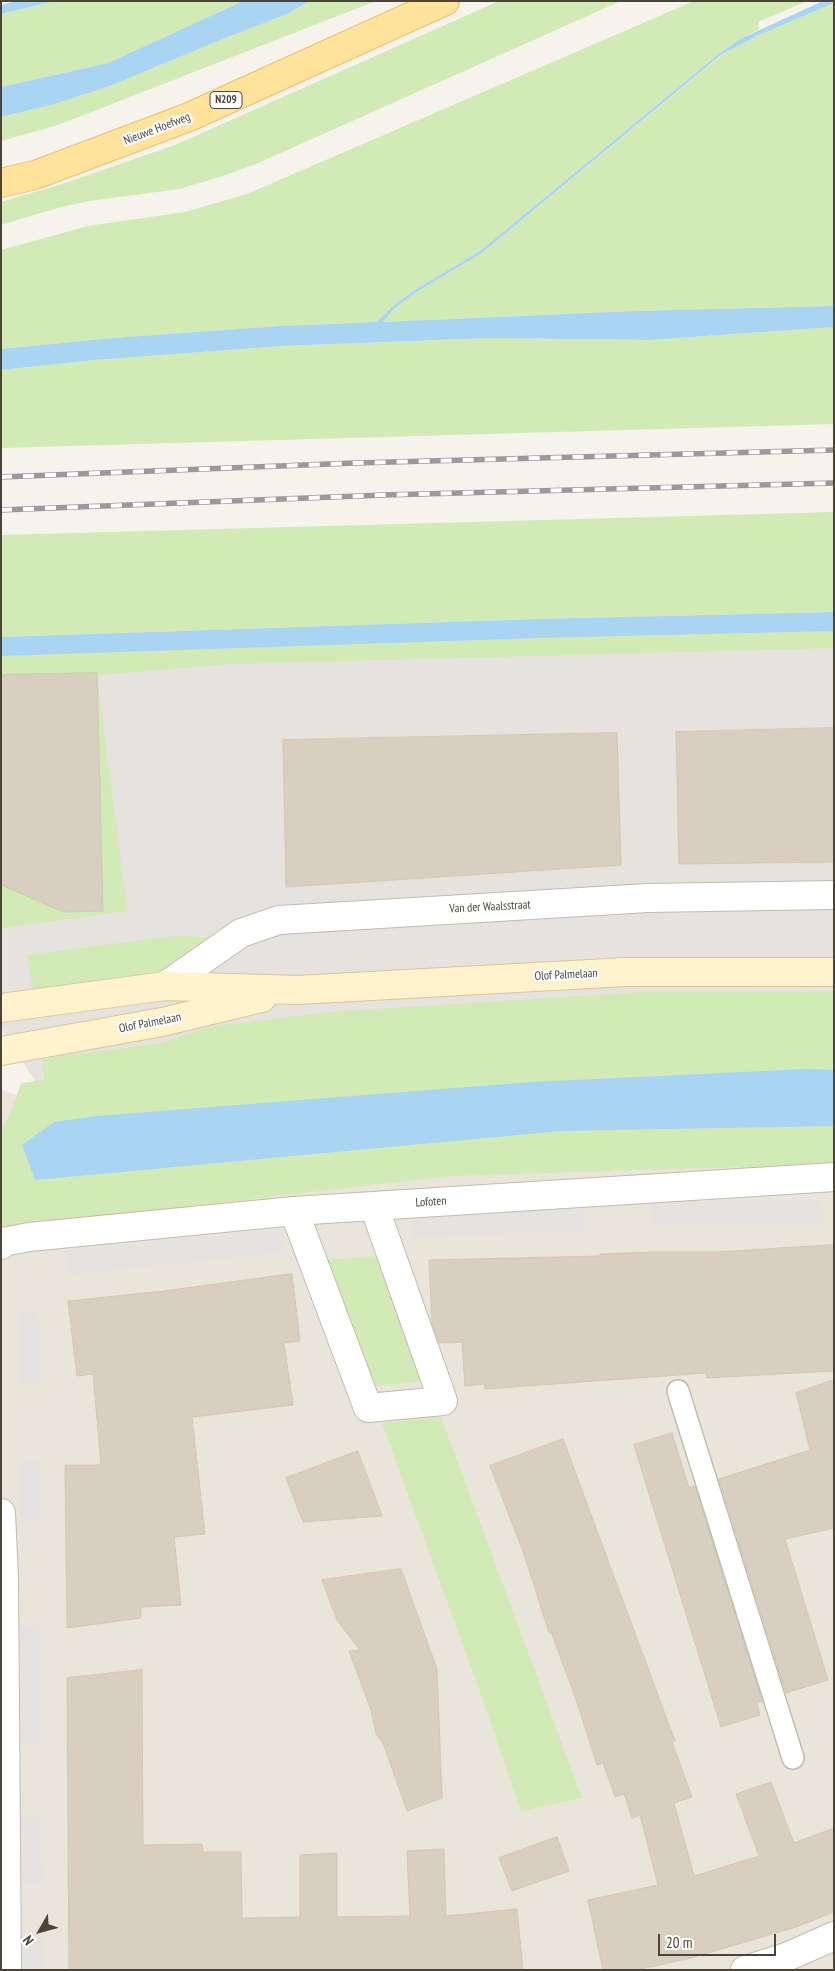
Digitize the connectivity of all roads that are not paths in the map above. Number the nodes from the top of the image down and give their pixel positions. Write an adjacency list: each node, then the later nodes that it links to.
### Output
1 (445, 1): 2 (main road, Nieuwe Hoefweg / N209)
2 (1, 184)
3 (834, 896): 5 (street, Van der Waalsstraat)
4 (834, 972): 6 (street, Olof Palmelaan)
5 (165, 986): 6 (street, Olof Palmelaan); 7 (street, Olof Palmelaan)
6 (298, 990): 8 (street, Olof Palmelaan)
7 (1, 1008)
8 (1, 1051)
9 (834, 1177): 10 (street, Lofoten)
10 (374, 1206): 11 (street, Lofoten); 11 (street)
11 (294, 1210): 12 (street, Lofoten)
12 (1, 1245)
13 (678, 1391): 16 (lane)
14 (1, 1513): 15 (street)
15 (3, 1579): 18 (street)
16 (793, 1758)
17 (834, 1936): 19 (street)
18 (7, 1970)
19 (745, 1970)

